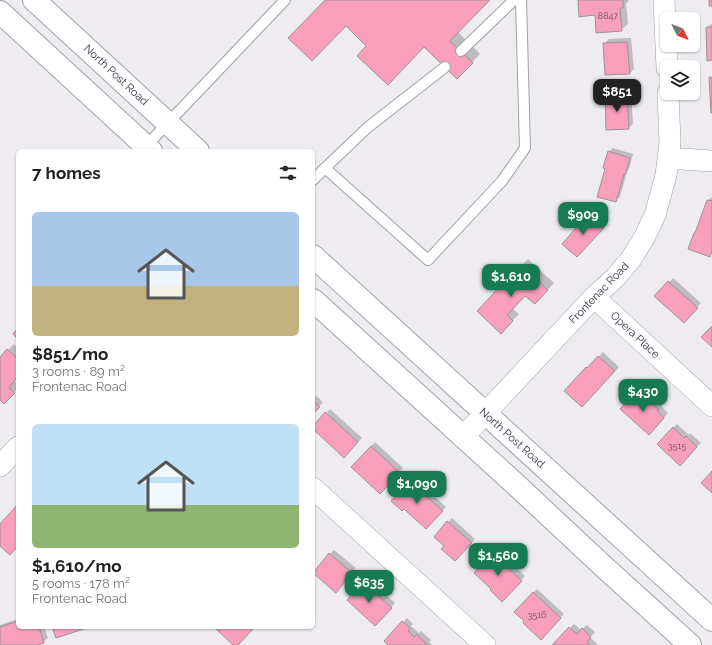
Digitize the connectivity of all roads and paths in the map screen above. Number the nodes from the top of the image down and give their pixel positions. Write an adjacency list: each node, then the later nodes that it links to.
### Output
1 (34, 0): 11 (main road, North Post Road)
2 (285, 0): 11 (lane)
3 (514, 0): 7 (lane)
4 (521, 0): 16 (lane)
5 (664, 0): 8 (street)
6 (0, 12): 12 (main road)
7 (461, 51)
8 (667, 60)
9 (445, 67): 16 (lane)
10 (668, 100): 14 (street, Frontenac Road)
11 (167, 122): 12 (lane); 13 (main road, North Post Road)
12 (148, 148)
13 (196, 149)
14 (668, 158): 15 (street); 19 (street, Frontenac Road)
15 (712, 160)
16 (325, 168): 17 (lane)
17 (315, 178)
18 (315, 258): 22 (main road, North Post Road)
19 (594, 297): 21 (street, Opera Place); 22 (street, Frontenac Road)
20 (315, 302): 23 (main road)
21 (712, 406)
22 (485, 413): 23 (street, Frontenac Road); 27 (main road, North Post Road)
23 (463, 437): 29 (main road)
24 (16, 448): 25 (street)
25 (0, 466)
26 (315, 490): 28 (street)
27 (712, 620)
28 (485, 645)
29 (690, 645)

